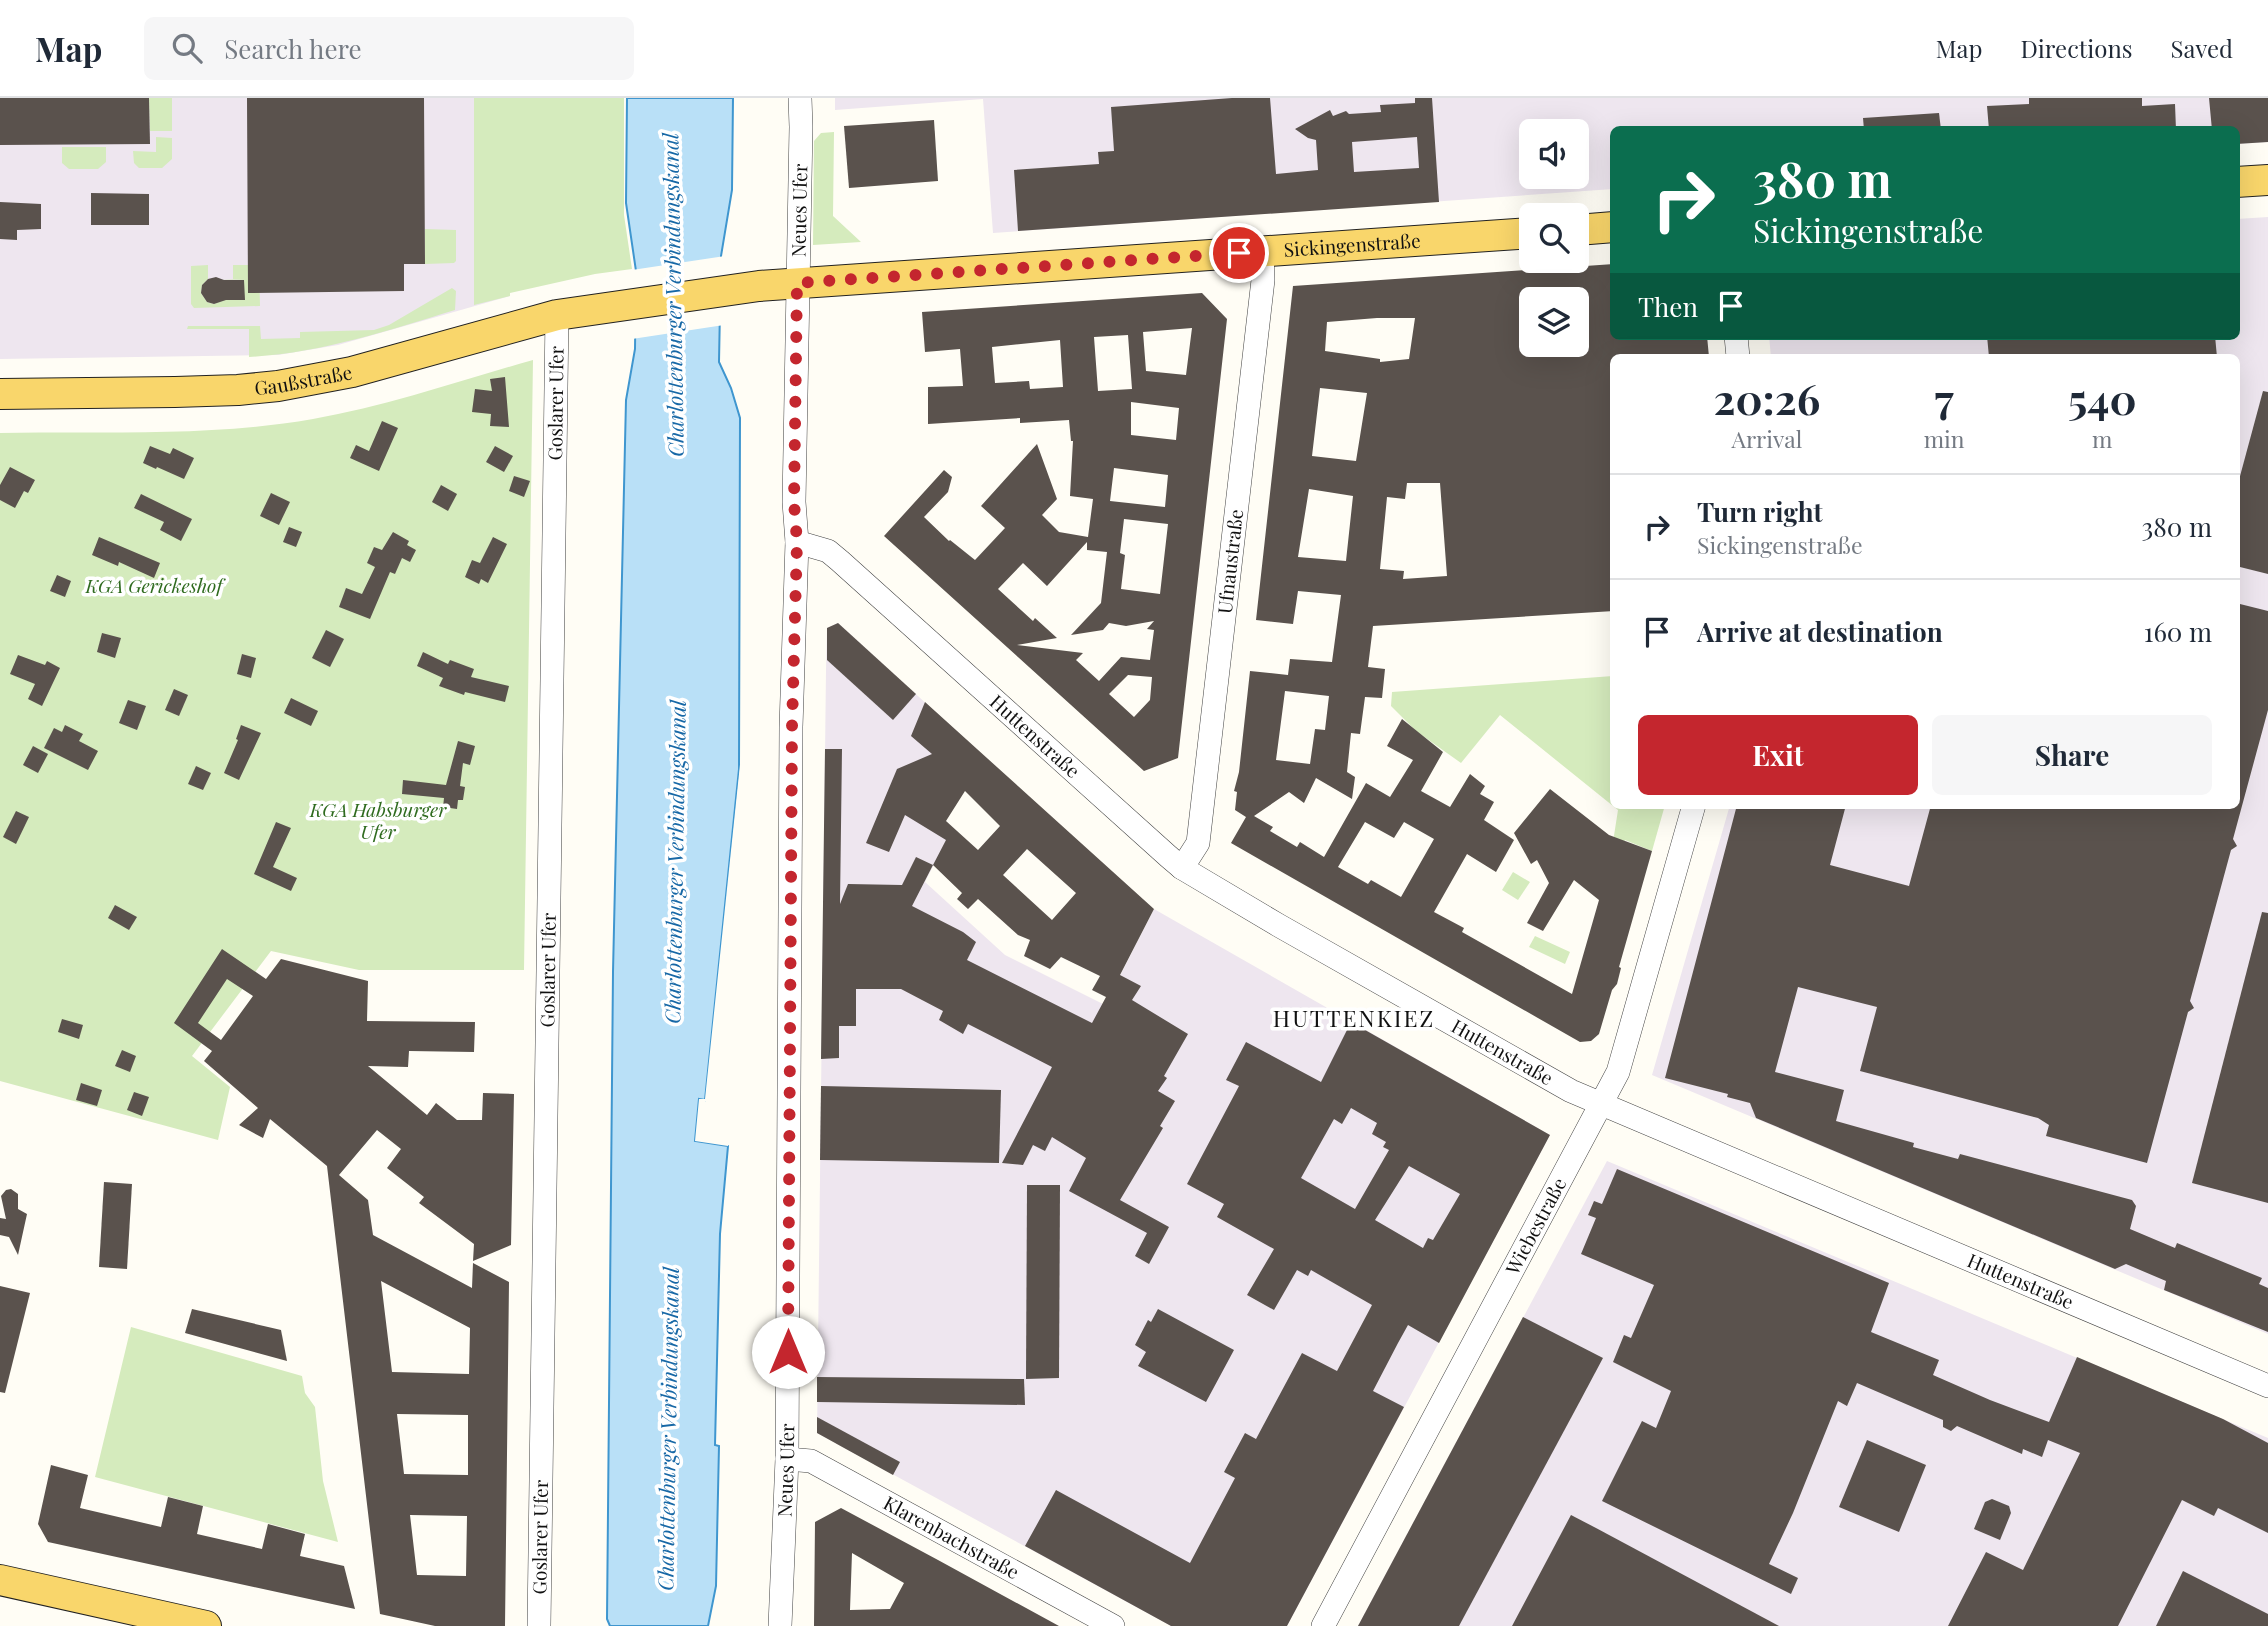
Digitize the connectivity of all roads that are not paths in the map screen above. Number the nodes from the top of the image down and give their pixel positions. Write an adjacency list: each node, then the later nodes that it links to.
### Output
1 (800, 98): 8 (street, Neues Ufer)
2 (2268, 180): 3 (main road)
3 (2240, 182)
4 (1610, 227): 5 (main road)
5 (1589, 228)
6 (1519, 234): 7 (main road, Sickingenstraße)
7 (1262, 252): 8 (main road, Sickingenstraße); 14 (street, Ufnaustraße)
8 (797, 283): 9 (main road, Sickingenstraße); 12 (street, Neues Ufer)
9 (759, 286): 10 (main road, Gaußstraße)
10 (557, 315): 11 (main road, Gaußstraße); 20 (street, Goslarer Ufer)
11 (0, 394)
12 (797, 542): 14 (street, Huttenstraße); 17 (street, Neues Ufer)
13 (1693, 809): 15 (street, Wiebestraße)
14 (1182, 868): 15 (street, Huttenstraße)
15 (1601, 1104): 16 (street, Huttenstraße); 23 (street, Wiebestraße)
16 (2268, 1386)
17 (787, 1459): 21 (street, Neues Ufer); 22 (street, Klarenbachstraße)
18 (0, 1580): 19 (main road)
19 (206, 1626)
20 (539, 1626)
21 (780, 1626)
22 (1113, 1626)
23 (1323, 1626)

